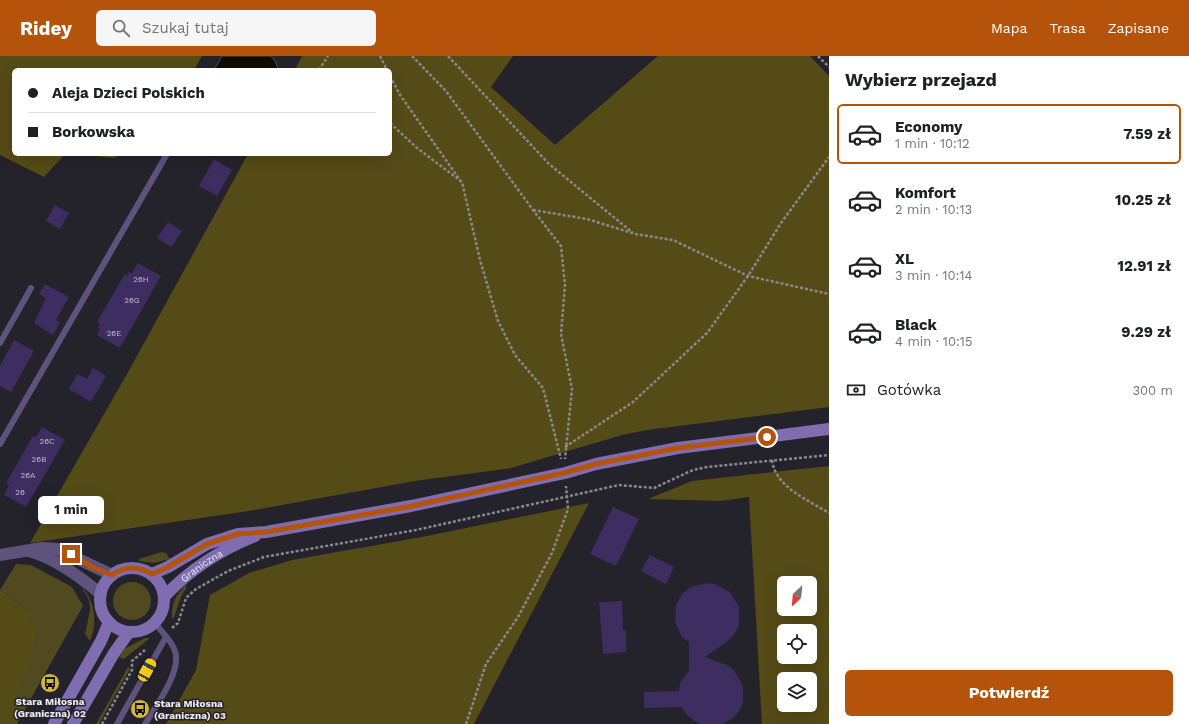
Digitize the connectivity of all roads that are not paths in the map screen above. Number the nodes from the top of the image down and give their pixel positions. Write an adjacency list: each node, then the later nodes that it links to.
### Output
1 (166, 156): 5 (lane)
2 (31, 288): 3 (lane)
3 (0, 343)
4 (829, 429): 6 (street, Graniczna)
5 (0, 444)
6 (266, 532): 9 (street, Graniczna); 12 (street, Graniczna)
7 (28, 551): 8 (street); 10 (street); 11 (street)
8 (0, 555)
9 (152, 574): 10 (street); 12 (street)
10 (112, 575): 11 (street)
11 (101, 594): 13 (street)
12 (164, 597): 14 (street)
13 (109, 622): 15 (street); 17 (street)
14 (154, 623): 15 (street); 16 (lane)
15 (129, 632): 18 (street)
16 (166, 637): 19 (lane); 20 (lane)
17 (54, 724)
18 (73, 724)
19 (118, 724)
20 (146, 724)

